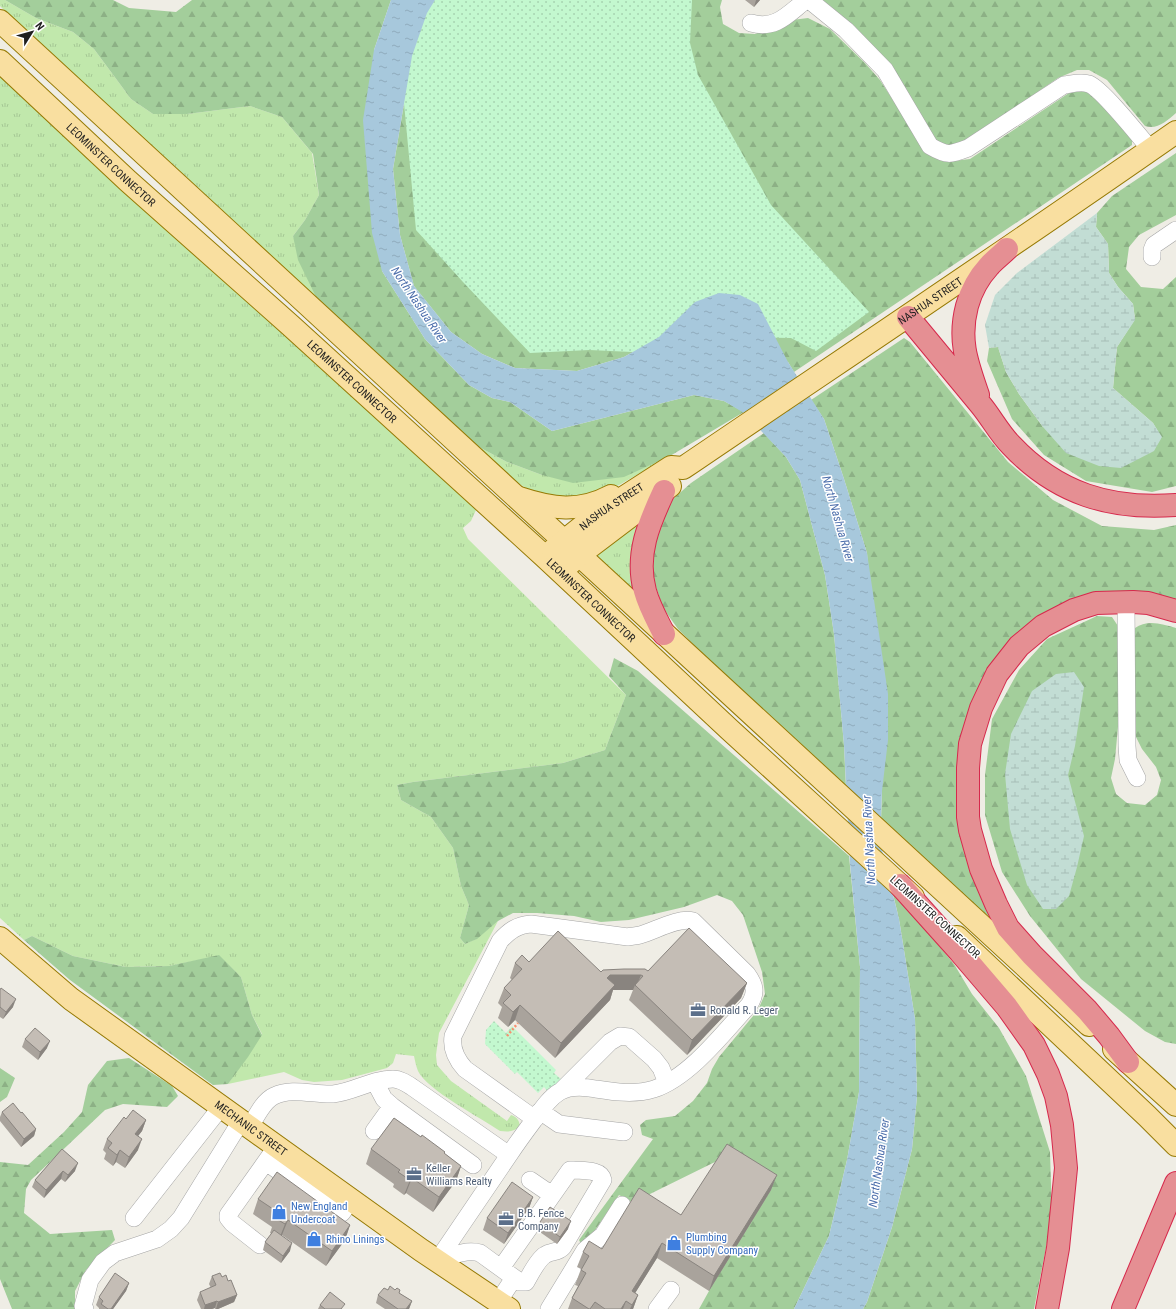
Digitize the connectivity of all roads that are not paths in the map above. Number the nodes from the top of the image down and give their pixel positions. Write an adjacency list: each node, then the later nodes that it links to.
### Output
1 (806, 0): 4 (street)
2 (809, 0): 7 (street)
3 (0, 21): 15 (main road)
4 (751, 23)
5 (0, 60): 18 (main road, LEOMINSTER CONNECTOR)
6 (1176, 132): 7 (main road, NASHUA STREET)
7 (1151, 150): 9 (main road, NASHUA STREET)
8 (1176, 230): 10 (street)
9 (1007, 250): 11 (main road, NASHUA STREET); 12 (highway)
10 (1152, 257)
11 (908, 317): 12 (highway); 13 (main road, NASHUA STREET)
12 (981, 406): 16 (highway)
13 (677, 467): 14 (main road, NASHUA STREET); 15 (main road); 17 (main road, NASHUA STREET)
14 (664, 491): 17 (main road, NASHUA STREET); 22 (highway)
15 (517, 497): 17 (main road)
16 (1176, 505)
17 (571, 548): 18 (main road, NASHUA STREET); 19 (main road, NASHUA STREET); 22 (main road)
18 (545, 557): 19 (main road, LEOMINSTER CONNECTOR)
19 (561, 572): 24 (main road, LEOMINSTER CONNECTOR)
20 (1126, 602): 21 (highway); 23 (street); 27 (highway)
21 (1176, 610)
22 (664, 634): 27 (main road)
23 (1136, 778)
24 (900, 886): 25 (highway)
25 (948, 933): 38 (main road, LEOMINSTER CONNECTOR); 57 (highway)
26 (0, 938): 33 (main road, MECHANIC STREET)
27 (1128, 1062): 31 (main road)
28 (375, 1082): 32 (street); 35 (street); 40 (street)
29 (667, 1083): 30 (street); 30 (street); 34 (street)
30 (561, 1091): 34 (street)
31 (1176, 1105)
32 (392, 1106): 36 (street); 41 (street)
33 (221, 1107): 35 (main road, MECHANIC STREET); 46 (street)
34 (538, 1115): 37 (street); 40 (street)
35 (245, 1124): 39 (main road, MECHANIC STREET); 54 (street)
36 (374, 1131)
37 (624, 1132)
38 (1176, 1145)
39 (271, 1154): 48 (street); 50 (main road, MECHANIC STREET)
40 (509, 1155): 50 (street)
41 (473, 1165)
42 (530, 1180): 44 (street)
43 (1172, 1193): 58 (highway)
44 (552, 1195): 47 (street); 49 (street)
45 (622, 1205): 55 (street)
46 (134, 1218)
47 (520, 1240): 49 (street); 51 (street)
48 (260, 1245)
49 (542, 1257): 51 (street)
50 (437, 1260): 51 (street); 53 (main road, MECHANIC STREET)
51 (507, 1273): 53 (street)
52 (671, 1290): 56 (street)
53 (503, 1305)
54 (85, 1309)
55 (548, 1309)
56 (657, 1309)
57 (1047, 1309)
58 (1123, 1309)

